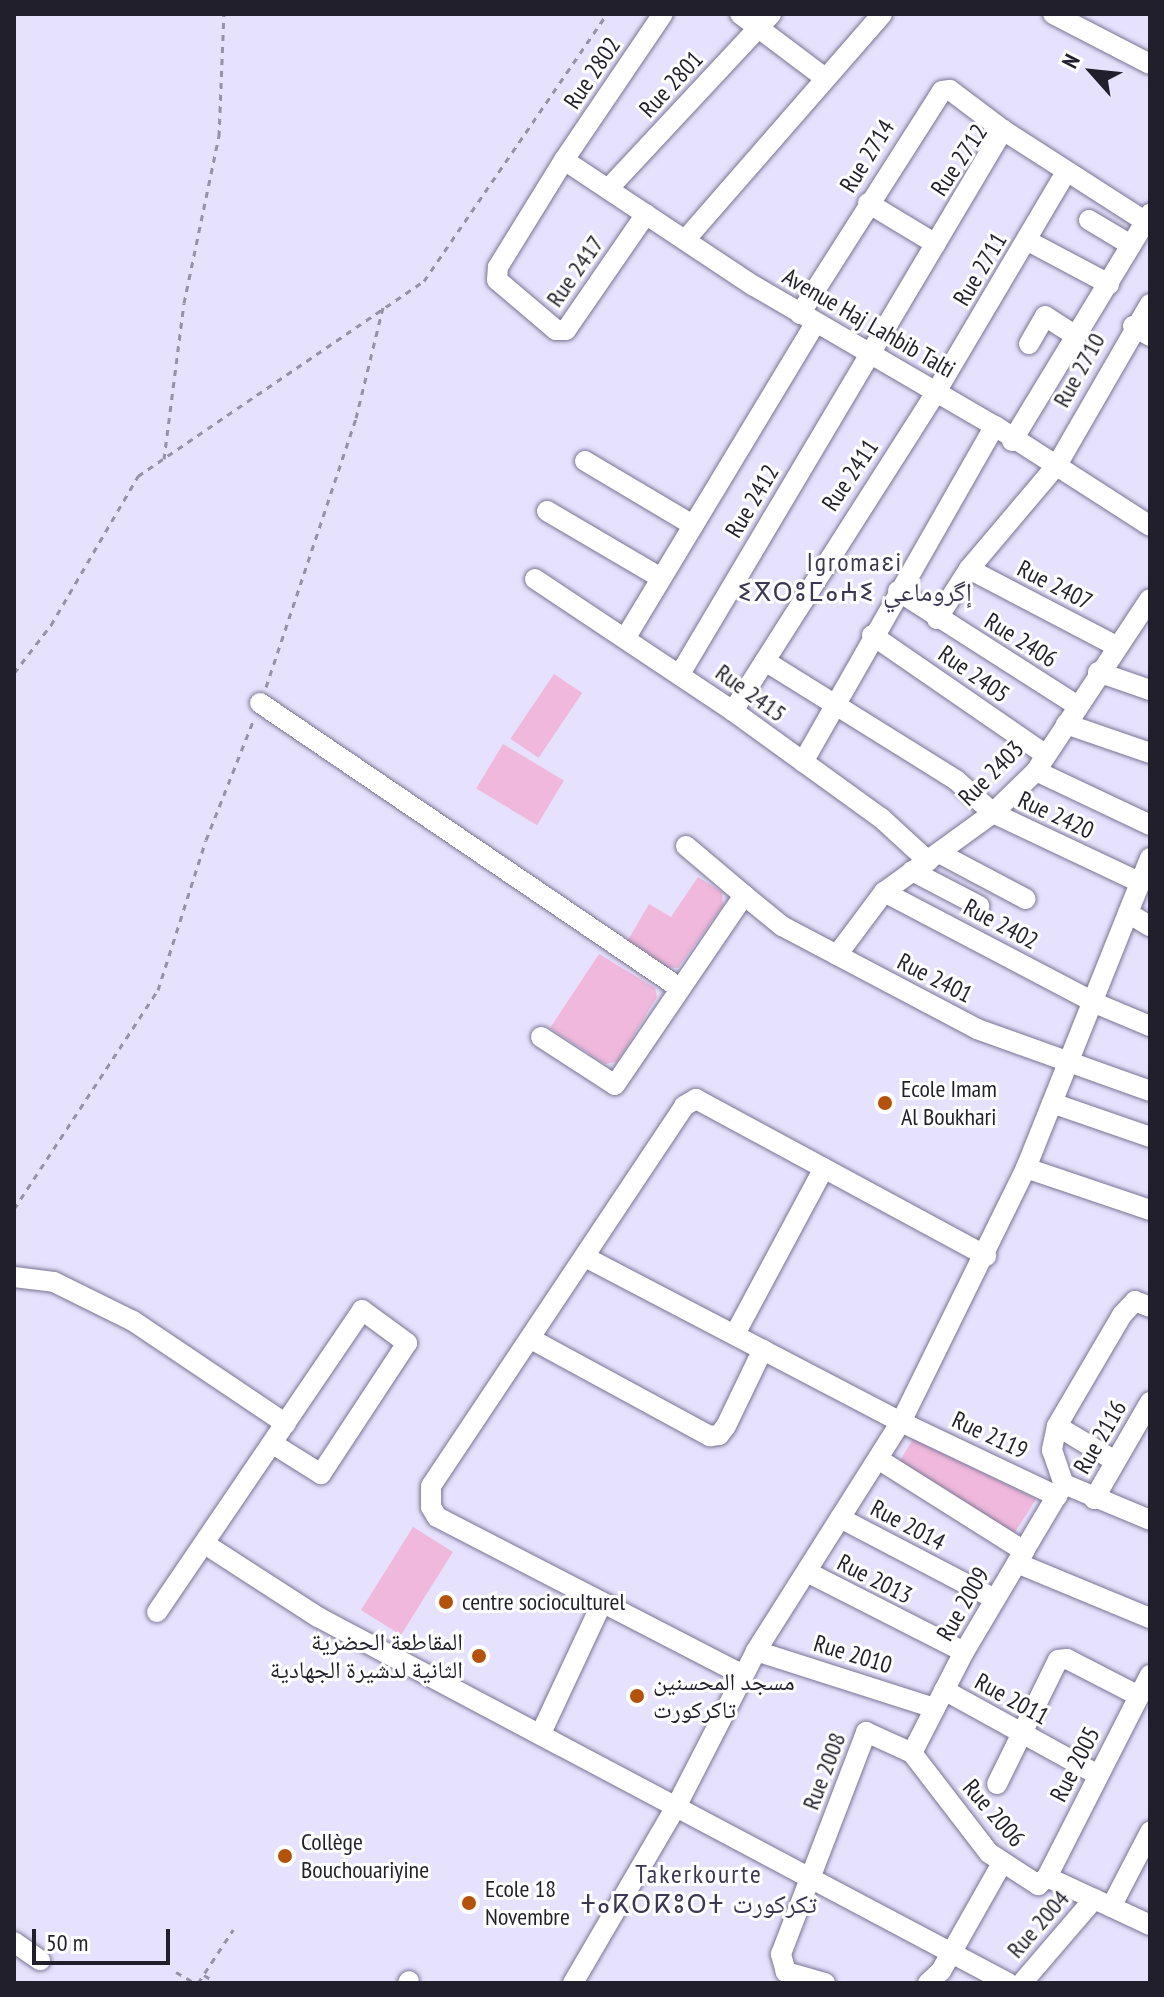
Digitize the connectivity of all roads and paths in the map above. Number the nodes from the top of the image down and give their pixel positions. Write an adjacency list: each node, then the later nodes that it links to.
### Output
1 (224, 14): 33 (path)
2 (607, 14): 24 (path)
3 (663, 14): 11 (street, Rue 2802)
4 (740, 14): 7 (street)
5 (882, 14): 9 (street)
6 (1053, 14): 8 (street)
7 (765, 21): 9 (street); 13 (street, Rue 2801)
8 (1150, 64)
9 (825, 78): 18 (street)
10 (1003, 130): 12 (street, Rue 2712); 14 (street, Rue 2714); 20 (street, Rue 2712)
11 (564, 160): 13 (street, Avenue Haj Lahbib Talti); 15 (street, Rue 2417)
12 (1066, 172): 16 (street, Rue 2712); 19 (street, Rue 2711)
13 (608, 189): 15 (street, Avenue Haj Lahbib Talti)
14 (868, 203): 20 (street); 25 (street, Rue 2714)
15 (646, 214): 18 (street, Avenue Haj Lahbib Talti)
16 (1148, 217): 21 (street)
17 (1089, 220): 21 (street)
18 (686, 239): 25 (street, Avenue Haj Lahbib Talti)
19 (1028, 241): 22 (street); 30 (street, Rue 2711)
20 (936, 244): 29 (street, Rue 2712)
21 (1131, 245): 22 (street)
22 (1109, 284): 27 (street)
23 (1150, 304): 26 (street, Rue 2710)
24 (383, 307): 33 (path); 53 (path)
25 (808, 319): 29 (street, Avenue Haj Lahbib Talti); 38 (street, Rue 2714)
26 (1141, 331): 35 (street, Rue 2710)
27 (1076, 336): 28 (street); 32 (street)
28 (1029, 344)
29 (869, 355): 30 (street, Avenue Haj Lahbib Talti); 51 (street, Rue 2412)
30 (936, 392): 31 (street, Avenue Haj Lahbib Talti); 48 (street, Rue 2411)
31 (995, 426): 32 (street, Avenue Haj Lahbib Talti); 42 (street)
32 (1012, 441): 35 (street, Avenue Haj Lahbib Talti)
33 (164, 459): 50 (path)
34 (585, 461): 38 (street)
35 (1057, 465): 37 (street, Avenue Haj Lahbib Talti); 39 (street, Rue 2710)
36 (547, 511): 40 (street)
37 (1147, 518)
38 (693, 525): 40 (street, Rue 2714)
39 (969, 569): 44 (street, Rue 2710); 47 (street, Rue 2407)
40 (661, 578): 46 (street, Rue 2714)
41 (535, 579): 46 (street, Rue 2415)
42 (898, 591): 44 (street, Rue 2406); 45 (street)
43 (1150, 599): 47 (street, Rue 2403)
44 (937, 619): 55 (street, Rue 2406)
45 (872, 635): 54 (street); 60 (street, Rue 2405)
46 (626, 637): 51 (street, Rue 2415)
47 (1118, 647): 49 (street, Rue 2403)
48 (765, 661): 54 (street, Rue 2420); 56 (street, Rue 2411)
49 (1098, 672): 52 (street); 55 (street, Rue 2403)
50 (14, 673)
51 (680, 674): 56 (street, Rue 2415)
52 (1150, 690)
53 (260, 703): 74 (street); 84 (path)
54 (837, 705): 59 (street); 61 (street, Rue 2420)
55 (1076, 705): 57 (street, Rue 2403)
56 (733, 711): 59 (street, Rue 2415)
57 (1066, 724): 58 (street); 60 (street, Rue 2403)
58 (1150, 753)
59 (803, 762): 65 (street, Rue 2415)
60 (1041, 763): 61 (street, Rue 2403); 62 (street, Rue 2405)
61 (993, 813): 65 (street, Rue 2403); 66 (street, Rue 2420)
62 (1150, 825)
63 (686, 846): 68 (street, Rue 2401)
64 (1150, 858): 66 (street)
65 (926, 862): 67 (street, Rue 2403); 69 (street); 70 (street)
66 (1139, 882): 71 (street)
67 (884, 892): 73 (street, Rue 2403); 75 (street, Rue 2402)
68 (744, 895): 73 (street, Rue 2401); 74 (street)
69 (1026, 899)
70 (979, 906)
71 (1128, 913): 72 (street); 75 (street)
72 (1150, 926)
73 (837, 955): 78 (street, Rue 2401)
74 (678, 987): 77 (street)
75 (1095, 1003): 76 (street, Rue 2402); 78 (street)
76 (1150, 1026)
77 (541, 1037)
78 (1070, 1065): 79 (street, Rue 2401); 80 (street)
79 (1150, 1091)
80 (1052, 1103): 81 (street); 83 (street)
81 (1150, 1137)
82 (824, 1168): 86 (street); 87 (street); 90 (street)
83 (1026, 1168): 85 (street); 86 (street)
84 (14, 1209)
85 (1150, 1210)
86 (986, 1256): 94 (street)
87 (585, 1257): 90 (street, Rue 2119); 91 (street)
88 (14, 1277): 95 (street)
89 (1150, 1307): 96 (street)
90 (735, 1334): 92 (street, Rue 2119)
91 (531, 1339): 92 (street); 110 (street)
92 (763, 1349): 94 (street, Rue 2119)
93 (1150, 1402): 97 (street, Rue 2116)
94 (901, 1422): 100 (street); 102 (street, Rue 2119)
95 (286, 1424): 98 (street); 98 (street)
96 (1057, 1426): 101 (street); 102 (street)
97 (1130, 1436): 99 (street); 101 (street, Rue 2116)
98 (273, 1444): 106 (street)
99 (1150, 1445)
100 (878, 1459): 104 (street); 107 (street)
101 (1115, 1461): 103 (street, Rue 2116)
102 (1060, 1490): 103 (street, Rue 2119); 107 (street, Rue 2009)
103 (1094, 1499): 105 (street, Rue 2119)
104 (840, 1518): 108 (street); 109 (street, Rue 2014)
105 (1150, 1520)
106 (205, 1544): 111 (street); 119 (street)
107 (1021, 1557): 109 (street, Rue 2009); 112 (street)
108 (807, 1572): 113 (street); 114 (street, Rue 2013)
109 (995, 1599): 114 (street, Rue 2009)
110 (602, 1603): 115 (street); 119 (street)
111 (157, 1612)
112 (1150, 1618)
113 (756, 1651): 115 (street); 118 (street, Rue 2010)
114 (964, 1652): 118 (street, Rue 2009)
115 (743, 1675): 124 (street)
116 (1150, 1675): 117 (street, Rue 2005)
117 (1139, 1696): 120 (street); 122 (street, Rue 2005)
118 (939, 1699): 120 (street, Rue 2011); 121 (street, Rue 2009)
119 (542, 1731): 124 (street)
120 (1021, 1735): 122 (street, Rue 2011); 123 (street)
121 (912, 1753): 126 (street, Rue 2006); 127 (street, Rue 2008)
122 (1098, 1775): 128 (street, Rue 2005)
123 (997, 1784)
124 (677, 1805): 127 (street); 139 (street)
125 (1150, 1832): 129 (street, Rue 2004)
126 (1001, 1865): 128 (street, Rue 2006); 133 (street)
127 (812, 1877): 133 (street); 140 (street)
128 (1047, 1877): 129 (street)
129 (1102, 1903): 130 (street); 143 (street, Rue 2004)
130 (1150, 1925)
131 (233, 1930): 136 (path)
132 (14, 1942): 134 (street)
133 (952, 1952): 141 (street); 142 (street)
134 (40, 1960)
135 (176, 1972): 137 (path)
136 (204, 1975): 137 (path); 138 (path)
137 (196, 1983)
138 (217, 1983)
139 (573, 1983)
140 (825, 1983)
141 (928, 1983)
142 (1008, 1983)
143 (1022, 1983)

